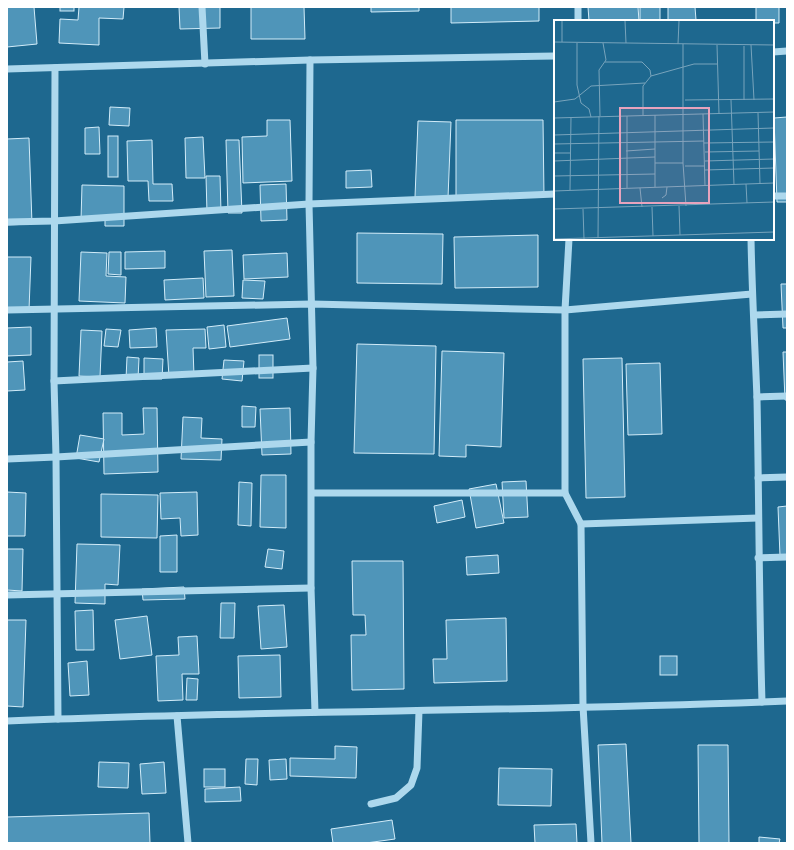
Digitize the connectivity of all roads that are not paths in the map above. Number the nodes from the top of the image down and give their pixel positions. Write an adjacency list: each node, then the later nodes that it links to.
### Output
1 (202, 7): 8 (street)
2 (578, 7): 3 (street)
3 (578, 20)
4 (787, 51): 5 (street)
5 (774, 52)
6 (554, 56): 7 (street)
7 (310, 60): 8 (street); 14 (street)
8 (205, 64): 9 (street)
9 (55, 68): 10 (street); 15 (street)
10 (7, 69)
11 (554, 194): 14 (street)
12 (774, 196): 13 (street)
13 (787, 196)
14 (309, 204): 15 (street); 20 (street)
15 (54, 221): 16 (street); 22 (street)
16 (7, 222)
17 (569, 240): 23 (street)
18 (751, 240): 19 (street)
19 (752, 294): 23 (street); 25 (street)
20 (312, 304): 22 (street); 23 (street); 26 (street)
21 (7, 310): 22 (street)
22 (54, 310): 27 (street)
23 (565, 310): 36 (street)
24 (787, 314): 25 (street)
25 (754, 315): 29 (street)
26 (313, 368): 27 (street); 30 (street)
27 (54, 381): 31 (street)
28 (787, 396): 29 (street)
29 (757, 397): 34 (street)
30 (311, 442): 31 (street); 35 (street)
31 (56, 458): 32 (street); 42 (street)
32 (7, 459)
33 (787, 477): 34 (street)
34 (758, 478): 37 (street)
35 (312, 493): 36 (street); 41 (street)
36 (565, 493): 38 (street)
37 (758, 518): 38 (street); 40 (street)
38 (581, 524): 46 (street)
39 (787, 557): 40 (street)
40 (758, 558): 45 (street)
41 (311, 588): 42 (street); 48 (street)
42 (57, 593): 43 (street); 50 (street)
43 (7, 595)
44 (787, 701): 45 (street)
45 (762, 702): 46 (street)
46 (583, 706): 47 (street); 54 (street)
47 (419, 711): 48 (street); 52 (street)
48 (315, 712): 49 (street)
49 (177, 716): 50 (street); 53 (street)
50 (58, 719): 51 (street)
51 (7, 721)
52 (371, 804)
53 (188, 843)
54 (591, 843)

